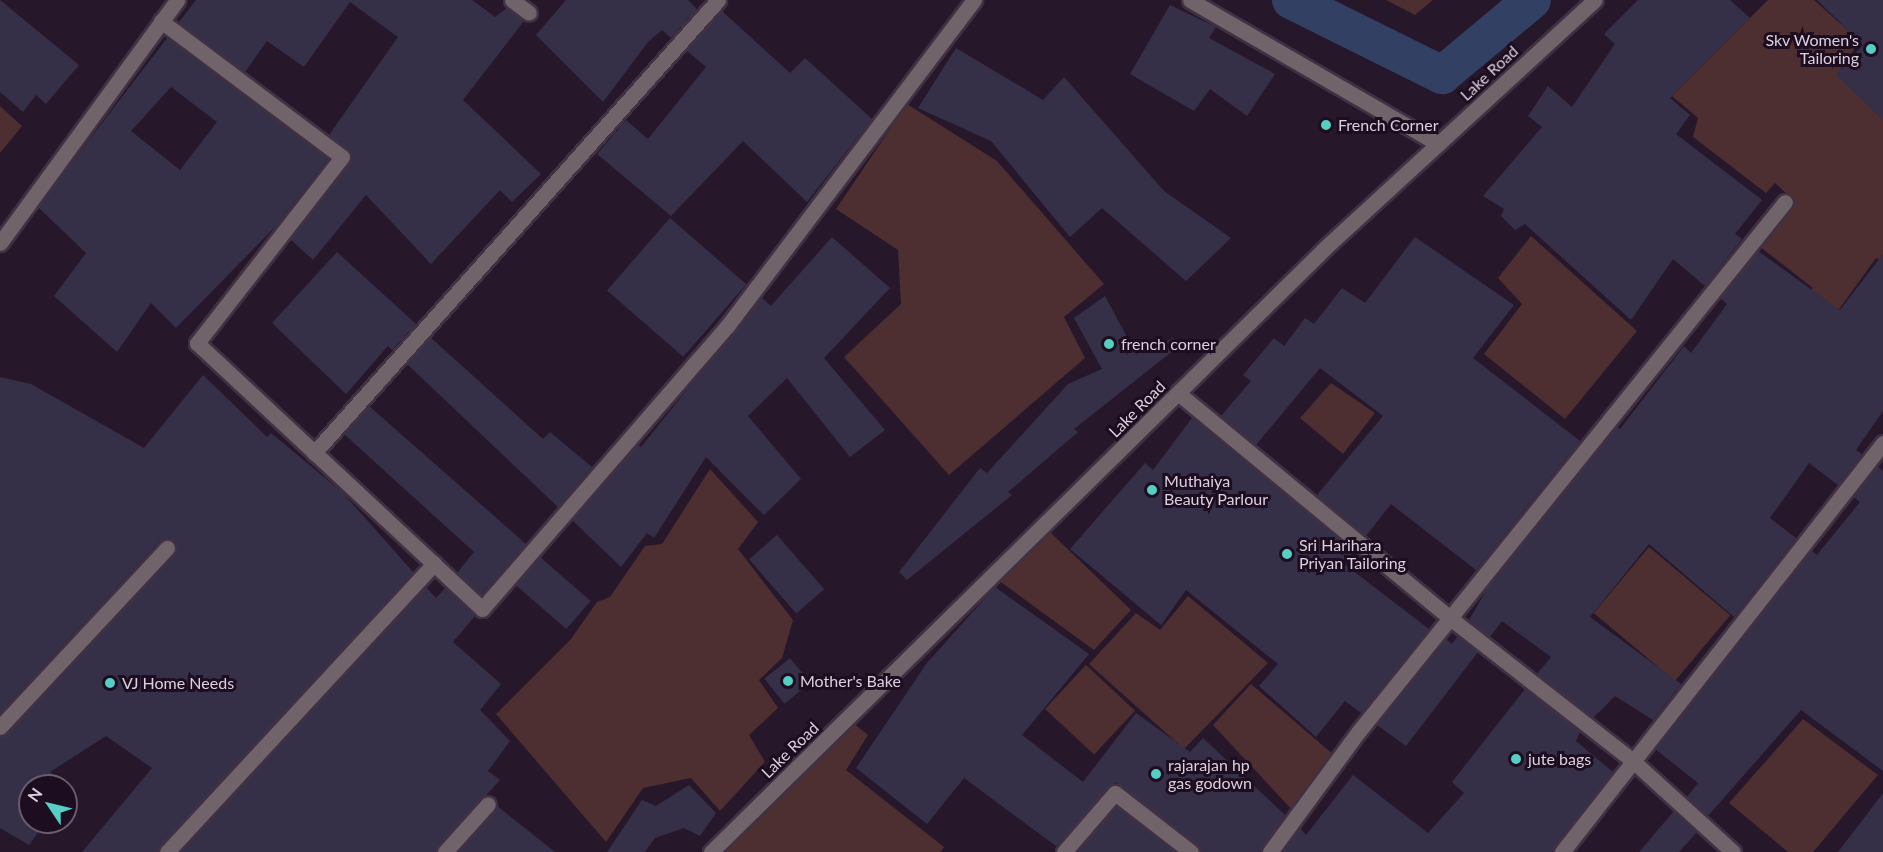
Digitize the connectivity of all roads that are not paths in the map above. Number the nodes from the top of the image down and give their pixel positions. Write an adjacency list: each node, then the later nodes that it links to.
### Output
1 (177, 0): 8 (street)
2 (512, 0): 7 (street)
3 (718, 0): 14 (street)
4 (974, 0): 16 (street)
5 (1190, 0): 9 (street)
6 (1595, 0): 9 (street, Lake Road)
7 (529, 13)
8 (161, 21): 11 (street); 14 (street)
9 (1438, 144): 12 (street, Lake Road)
10 (1785, 202): 17 (street)
11 (0, 243)
12 (1178, 393): 17 (street); 24 (street, Lake Road)
13 (1883, 443): 19 (street)
14 (314, 453): 16 (street)
15 (167, 549): 18 (street)
16 (435, 564): 22 (street)
17 (1450, 618): 19 (street); 27 (street)
18 (0, 727)
19 (1633, 761): 21 (street); 28 (street)
20 (488, 804): 23 (street)
21 (1716, 847): 29 (street)
22 (167, 852)
23 (445, 852)
24 (711, 852)
25 (1064, 852): 26 (street)
26 (1191, 852)
27 (1270, 852)
28 (1562, 852)
29 (1733, 852)

